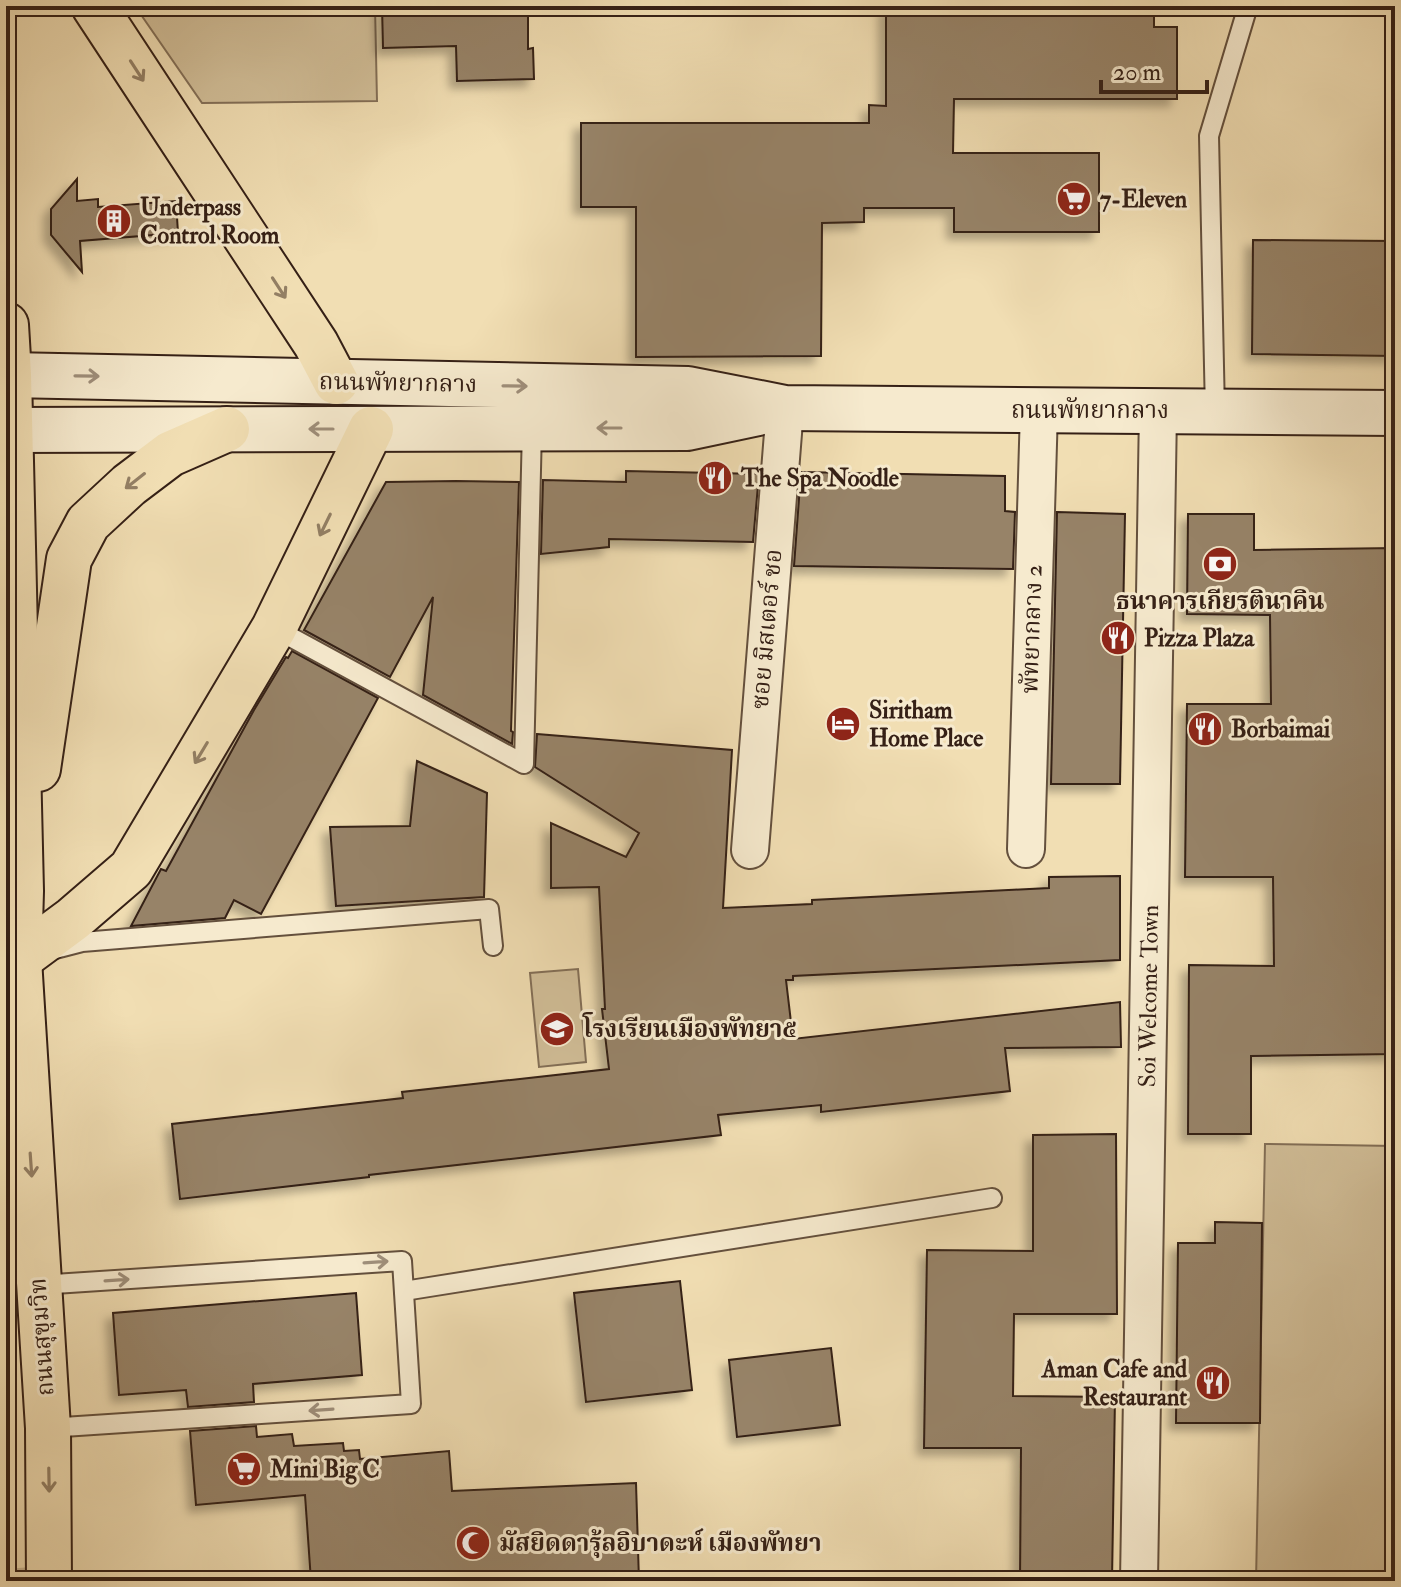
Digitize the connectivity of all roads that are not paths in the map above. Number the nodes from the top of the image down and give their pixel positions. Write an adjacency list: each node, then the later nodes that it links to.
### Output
1 (94, 6): 5 (highway, one-way to 5)
2 (1248, 6): 9 (lane)
3 (6, 325): 4 (highway, ถนนสุขุมวิท)
4 (8, 375): 5 (main road, ถนนพัทยากลาง, one-way to 5); 14 (highway, ถนนสุขุมวิท)
5 (336, 382): 6 (main road, ถนนพัทยากลาง, one-way to 6)
6 (785, 408): 7 (main road, ถนนพัทยากลาง); 11 (main road, ถนนพัทยากลาง, one-way to 11); 18 (street, ซอย มิสเตอร์ ชอ)
7 (1039, 410): 8 (main road, ถนนพัทยากลาง); 17 (street, พัทยากลาง 2)
8 (1158, 411): 9 (main road, ถนนพัทยากลาง); 27 (street, Soi Welcome Town)
9 (1215, 412): 10 (main road, ถนนพัทยากลาง)
10 (1395, 413)
11 (532, 428): 13 (main road, ถนนพัทยากลาง); 15 (lane)
12 (227, 429): 13 (main road, ถนนพัทยากลาง, one-way to 12); 14 (main road, ถนนพัทยากลาง); 19 (highway, one-way to 19)
13 (371, 429): 15 (highway, one-way to 15)
14 (8, 430): 16 (highway, ถนนสุขุมวิท)
15 (274, 628): 21 (highway, one-way to 21)
16 (11, 697): 19 (highway, ถนนสุขุมวิท)
17 (1026, 849)
18 (750, 850)
19 (21, 891): 21 (highway, ถนนสุขุมวิท)
20 (493, 946): 21 (lane)
21 (19, 959): 23 (highway, ถนนสุขุมวิท, one-way to 23)
22 (992, 1198): 24 (lane)
23 (39, 1285): 24 (lane, one-way to 24); 25 (highway, ถนนสุขุมวิท)
24 (404, 1291): 25 (lane, one-way to 25)
25 (48, 1428): 26 (highway, ถนนสุขุมวิท, one-way to 26)
26 (49, 1581)
27 (1139, 1581)

